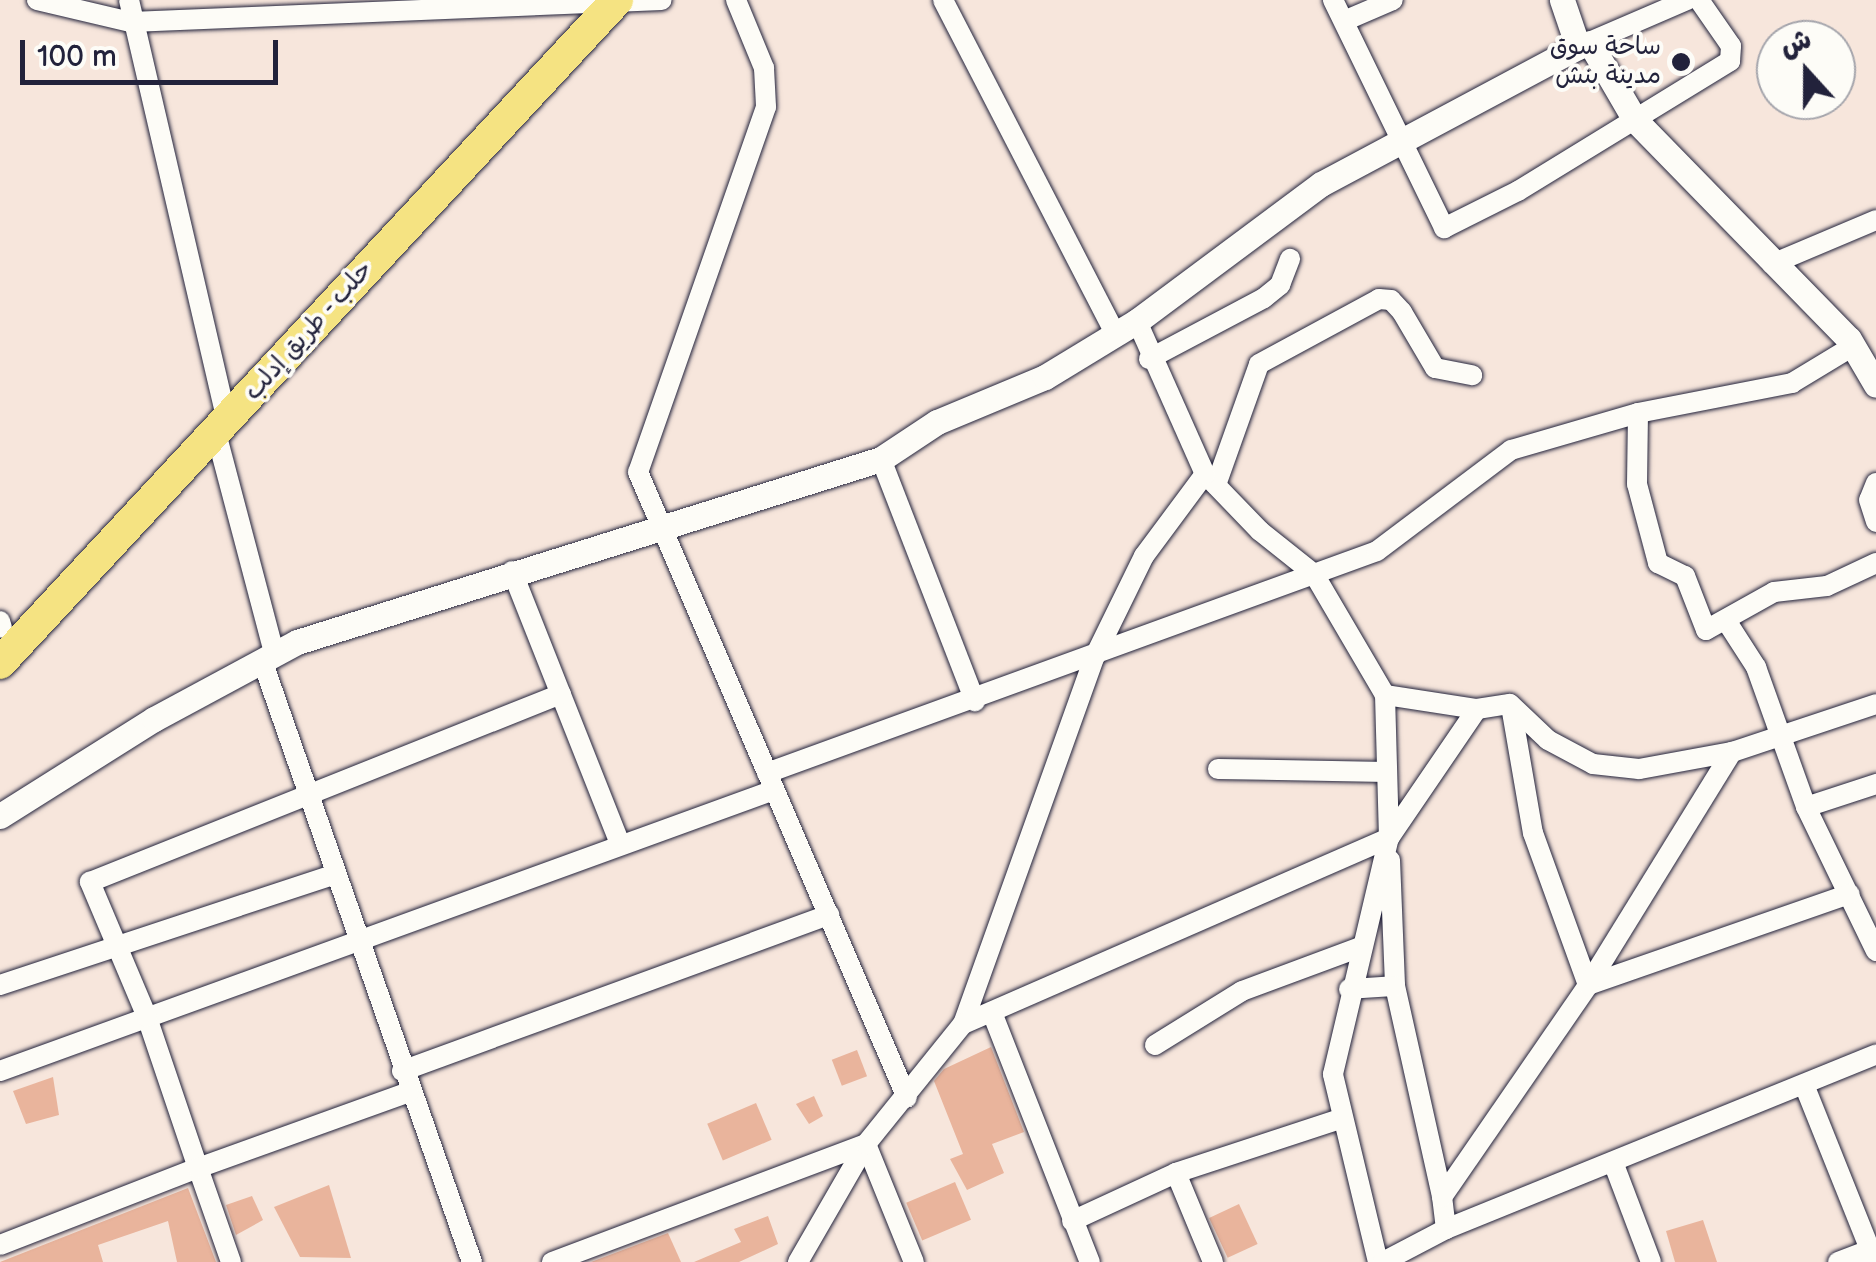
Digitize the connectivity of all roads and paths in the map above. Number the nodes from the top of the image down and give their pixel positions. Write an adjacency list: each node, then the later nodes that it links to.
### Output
1 (37, 0): 14 (street)
2 (129, 0): 14 (street)
3 (662, 0): 11 (street)
4 (736, 0): 32 (street)
5 (943, 0): 21 (street)
6 (1333, 0): 13 (street)
7 (1393, 0): 13 (street)
8 (1562, 0): 15 (street)
9 (1688, 0): 15 (street)
10 (1700, 0): 16 (street)
11 (602, 3): 12 (street); 27 (main road, حلب - طريق إدلب)
12 (458, 5): 14 (street)
13 (1344, 21): 17 (street)
14 (131, 22): 27 (street)
15 (1584, 45): 16 (street); 17 (street)
16 (1635, 120): 17 (street); 20 (street)
17 (1402, 139): 21 (street)
18 (1876, 220): 20 (street)
19 (1290, 259): 23 (street)
20 (1772, 264): 22 (street)
21 (1126, 328): 23 (street); 28 (street)
22 (1853, 346): 25 (street); 26 (street)
23 (1149, 360): 29 (street)
24 (1472, 375): 29 (street)
25 (1876, 385)
26 (1638, 414): 35 (street); 36 (street)
27 (221, 416): 37 (main road, حلب - طريق إدلب); 38 (street); 40 (main road, حلب - طريق إدلب)
28 (882, 459): 32 (street); 43 (street)
29 (1210, 479): 35 (street); 39 (street)
30 (1876, 483): 31 (street)
31 (1876, 522)
32 (658, 528): 34 (street); 51 (street)
33 (1876, 563): 36 (street)
34 (512, 571): 38 (street); 41 (street)
35 (1314, 574): 39 (street); 42 (street)
36 (1727, 622): 47 (street)
37 (1, 626)
38 (268, 657): 53 (street); 55 (street)
39 (1094, 658): 43 (street); 71 (street)
40 (0, 662)
41 (561, 694): 53 (street); 57 (street)
42 (1385, 695): 46 (street); 50 (street)
43 (975, 700): 51 (street)
44 (1510, 704): 46 (street); 48 (street); 66 (street)
45 (1876, 704): 47 (street)
46 (1477, 709): 56 (street)
47 (1782, 732): 48 (street); 54 (street)
48 (1732, 752): 66 (street)
49 (1218, 769): 50 (street)
50 (1387, 772): 56 (street)
51 (770, 781): 57 (street); 60 (street)
52 (1876, 784): 54 (street)
53 (309, 798): 58 (street); 62 (street)
54 (1806, 807): 59 (street)
55 (0, 816)
56 (1389, 838): 63 (street); 67 (street); 69 (street)
57 (620, 844): 61 (street)
58 (335, 874): 61 (street); 62 (street)
59 (1850, 894): 64 (street); 66 (street)
60 (828, 915): 75 (street); 77 (street)
61 (356, 940): 70 (street); 75 (street)
62 (114, 945): 65 (street); 70 (street)
63 (1360, 946): 68 (street); 72 (street)
64 (1876, 951)
65 (0, 985)
66 (1588, 985): 83 (street)
67 (1395, 986): 68 (street); 83 (street)
68 (1349, 989): 78 (street)
69 (993, 1015): 71 (street); 84 (street)
70 (147, 1017): 74 (street); 81 (street)
71 (964, 1024): 77 (street)
72 (1156, 1046)
73 (1876, 1054): 76 (street)
74 (0, 1071)
75 (406, 1082): 81 (street); 89 (street)
76 (1805, 1086): 80 (street); 87 (street)
77 (907, 1098): 79 (street)
78 (1340, 1119): 82 (street); 95 (street)
79 (866, 1144): 90 (street); 91 (street); 92 (street)
80 (1613, 1162): 85 (street); 96 (street)
81 (198, 1168): 86 (street); 88 (street)
82 (1176, 1174): 84 (street); 94 (street)
83 (1442, 1196): 85 (street)
84 (1072, 1221): 93 (street)
85 (1446, 1229): 95 (street)
86 (0, 1245)
87 (1872, 1256): 97 (street)
88 (231, 1262)
89 (472, 1262)
90 (552, 1262)
91 (798, 1262)
92 (914, 1262)
93 (1090, 1262)
94 (1213, 1262)
95 (1380, 1262)
96 (1651, 1262)
97 (1838, 1262)

